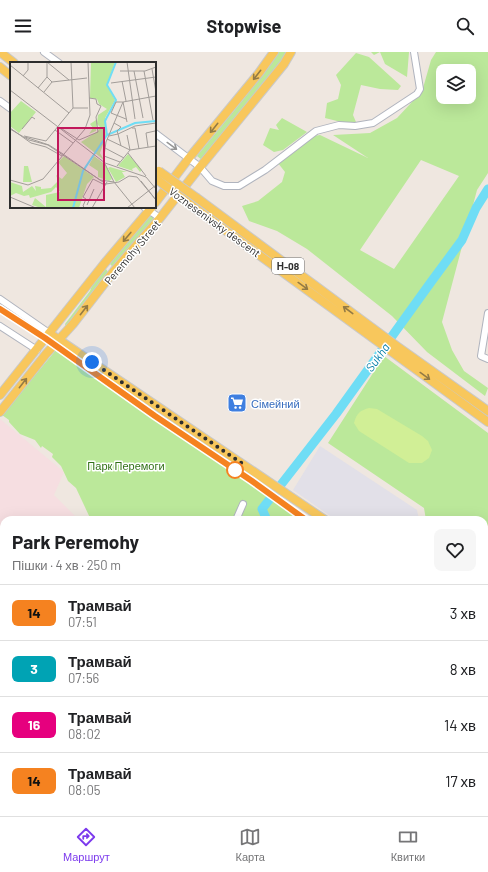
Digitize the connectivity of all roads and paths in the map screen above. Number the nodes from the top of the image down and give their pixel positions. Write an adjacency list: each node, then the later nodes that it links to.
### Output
1 (0, 52): 7 (main road)
2 (8, 52): 7 (main road)
3 (44, 52): 8 (street)
4 (274, 52): 16 (main road, Peremohy Street, one-way to 16)
5 (291, 52): 17 (main road, Peremohy Street)
6 (414, 52): 17 (street)
7 (13, 62)
8 (58, 62)
9 (0, 67): 11 (main road)
10 (0, 73): 12 (main road)
11 (10, 75)
12 (10, 76)
13 (0, 101): 14 (street)
14 (10, 108)
15 (156, 134): 16 (street, one-way to 16)
16 (189, 158): 17 (street); 19 (main road, Peremohy Street)
17 (200, 167): 21 (main road, Peremohy Street)
18 (156, 172): 28 (main road, Voznesenivsky descent / Н-08, one-way to 18, bridge); 28 (main road, Voznesenivsky descent / Н-08, one-way to 28, bridge)
19 (156, 202)
20 (148, 208): 21 (street); 22 (main road, Peremohy Street, one-way to 22)
21 (160, 218): 23 (main road, Peremohy Street)
22 (104, 264): 23 (main road); 27 (main road, Peremohy Street)
23 (114, 271): 29 (main road, Peremohy Street, one-way to 23)
24 (0, 299): 27 (street)
25 (488, 313): 32 (street)
26 (0, 326): 30 (street)
27 (49, 333): 29 (main road); 30 (main road, Peremohy Street)
28 (377, 336): 31 (main road, Voznesenivsky descent / Н-08)
29 (59, 340): 35 (main road, Peremohy Street, one-way to 29); 39 (main road)
30 (37, 350): 33 (main road, Peremohy Street)
31 (396, 350): 34 (main road, Voznesenivsky descent / Н-08); 36 (main road, Voznesenivsky descent / Н-08, one-way to 36)
32 (488, 359)
33 (0, 395)
34 (488, 411)
35 (0, 412)
36 (488, 422)
37 (242, 504): 38 (street)
38 (238, 516)
39 (319, 516)

